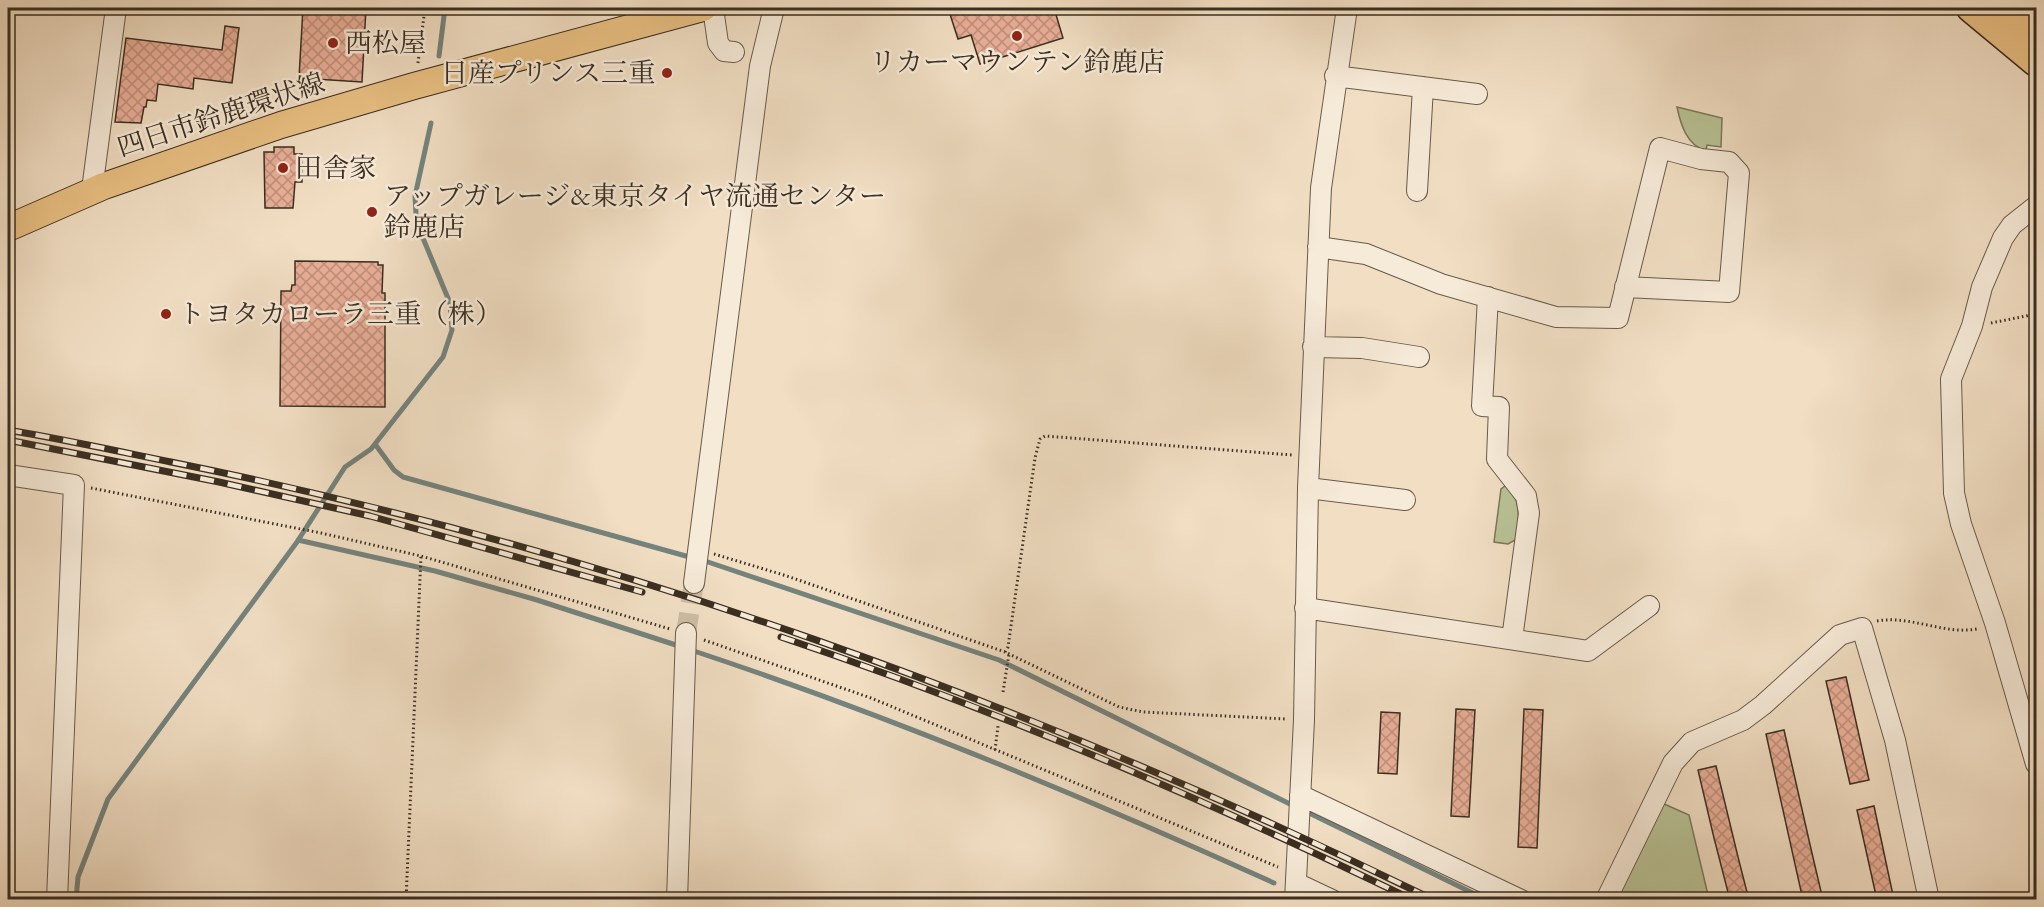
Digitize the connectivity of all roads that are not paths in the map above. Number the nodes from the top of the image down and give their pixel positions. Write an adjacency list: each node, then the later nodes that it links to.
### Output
1 (116, 8): 14 (street)
2 (702, 8): 14 (main road, 四日市鈴鹿環状線)
3 (713, 8): 9 (street)
4 (774, 8): 26 (street)
5 (1347, 8): 11 (street)
6 (1971, 8): 10 (highway)
7 (2009, 8): 8 (highway)
8 (2037, 33)
9 (734, 52)
10 (2037, 62)
11 (1335, 76): 12 (street); 18 (street)
12 (1424, 87): 13 (street); 15 (street)
13 (1478, 94)
14 (92, 190): 17 (main road, 四日市鈴鹿環状線)
15 (1417, 191)
16 (2037, 206): 31 (street)
17 (8, 228)
18 (1318, 247): 20 (street); 21 (street)
19 (1625, 287): 19 (street); 20 (street)
20 (1488, 297): 29 (street)
21 (1314, 347): 22 (street); 24 (street)
22 (1419, 357)
23 (8, 475): 35 (street)
24 (1308, 488): 25 (street); 28 (street)
25 (1405, 500)
26 (697, 562)
27 (1649, 606): 29 (street)
28 (1305, 608): 29 (street); 33 (street)
29 (1512, 639)
30 (686, 643): 36 (street)
31 (2033, 742): 32 (street)
32 (2037, 764)
33 (1300, 804): 34 (street); 38 (street)
34 (1296, 883): 37 (street)
35 (57, 900)
36 (677, 900)
37 (1332, 900)
38 (1521, 900)
39 (1606, 900): 40 (street)
40 (1929, 900)

